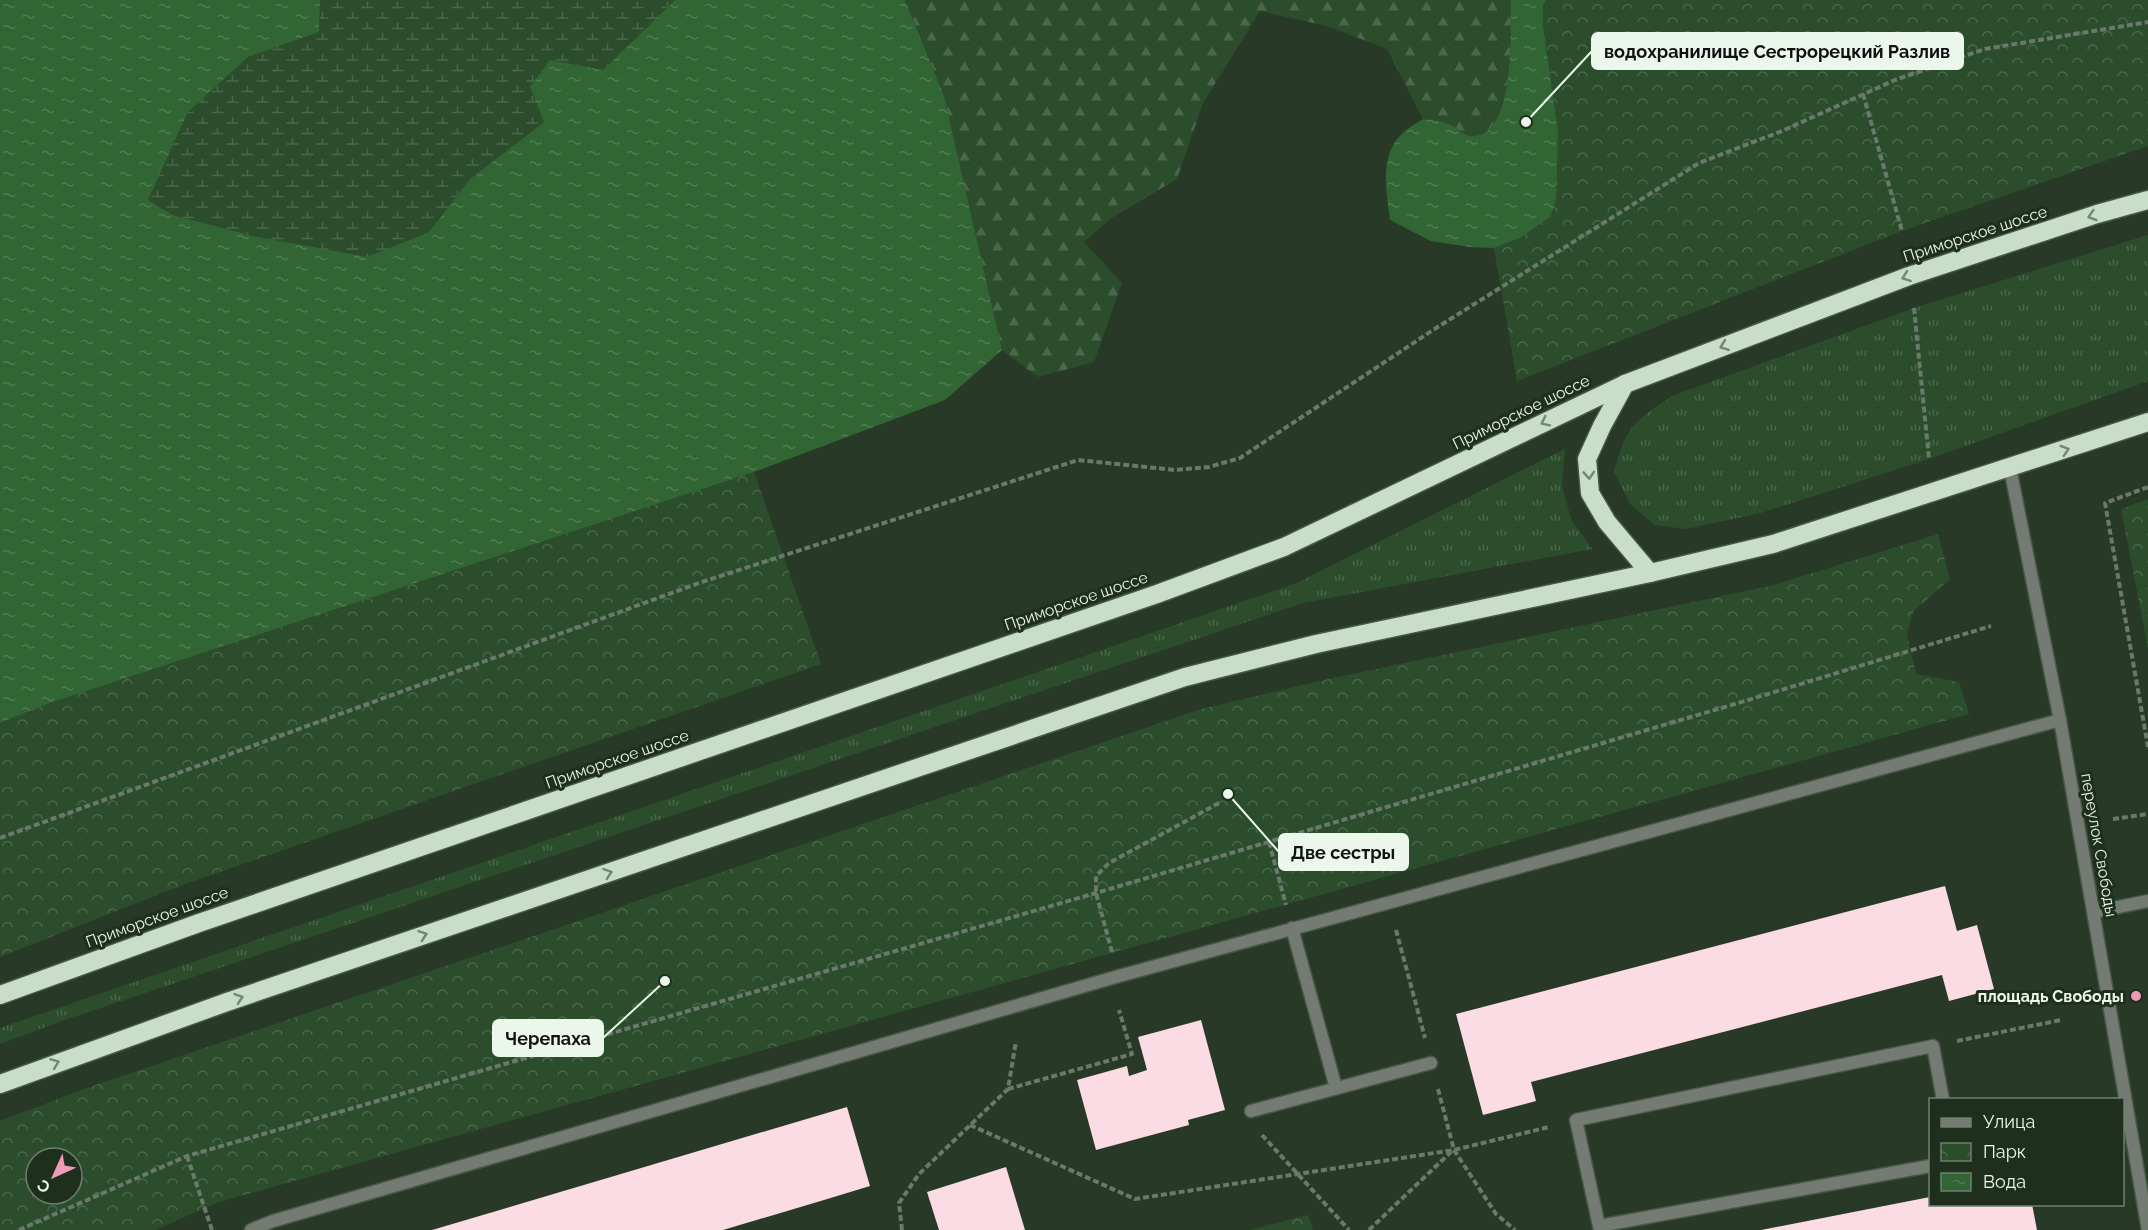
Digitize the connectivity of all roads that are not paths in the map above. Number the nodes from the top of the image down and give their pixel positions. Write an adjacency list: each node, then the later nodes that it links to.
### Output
1 (2148, 200): 2 (highway, Приморское шоссе, one-way to 2)
2 (1625, 384): 5 (highway, one-way to 5); 10 (highway, Приморское шоссе, one-way to 10)
3 (2148, 422): 4 (highway, one-way to 3)
4 (2010, 468): 5 (highway); 6 (street, переулок Свободы)
5 (1650, 573): 12 (highway, one-way to 5)
6 (2060, 720): 8 (street, переулок Свободы); 9 (street)
7 (2148, 901): 8 (street)
8 (2094, 912): 15 (street, переулок Свободы)
9 (1292, 928): 13 (street); 21 (street)
10 (0, 995)
11 (1431, 1063): 13 (street)
12 (0, 1084)
13 (1336, 1088): 17 (street)
14 (1943, 1098): 20 (street)
15 (2122, 1098)
16 (2124, 1110): 18 (street, переулок Свободы)
17 (1251, 1111)
18 (2127, 1130): 22 (street, переулок Свободы)
19 (1929, 1166): 20 (street)
20 (1597, 1228)
21 (251, 1230)
22 (2148, 1230)

